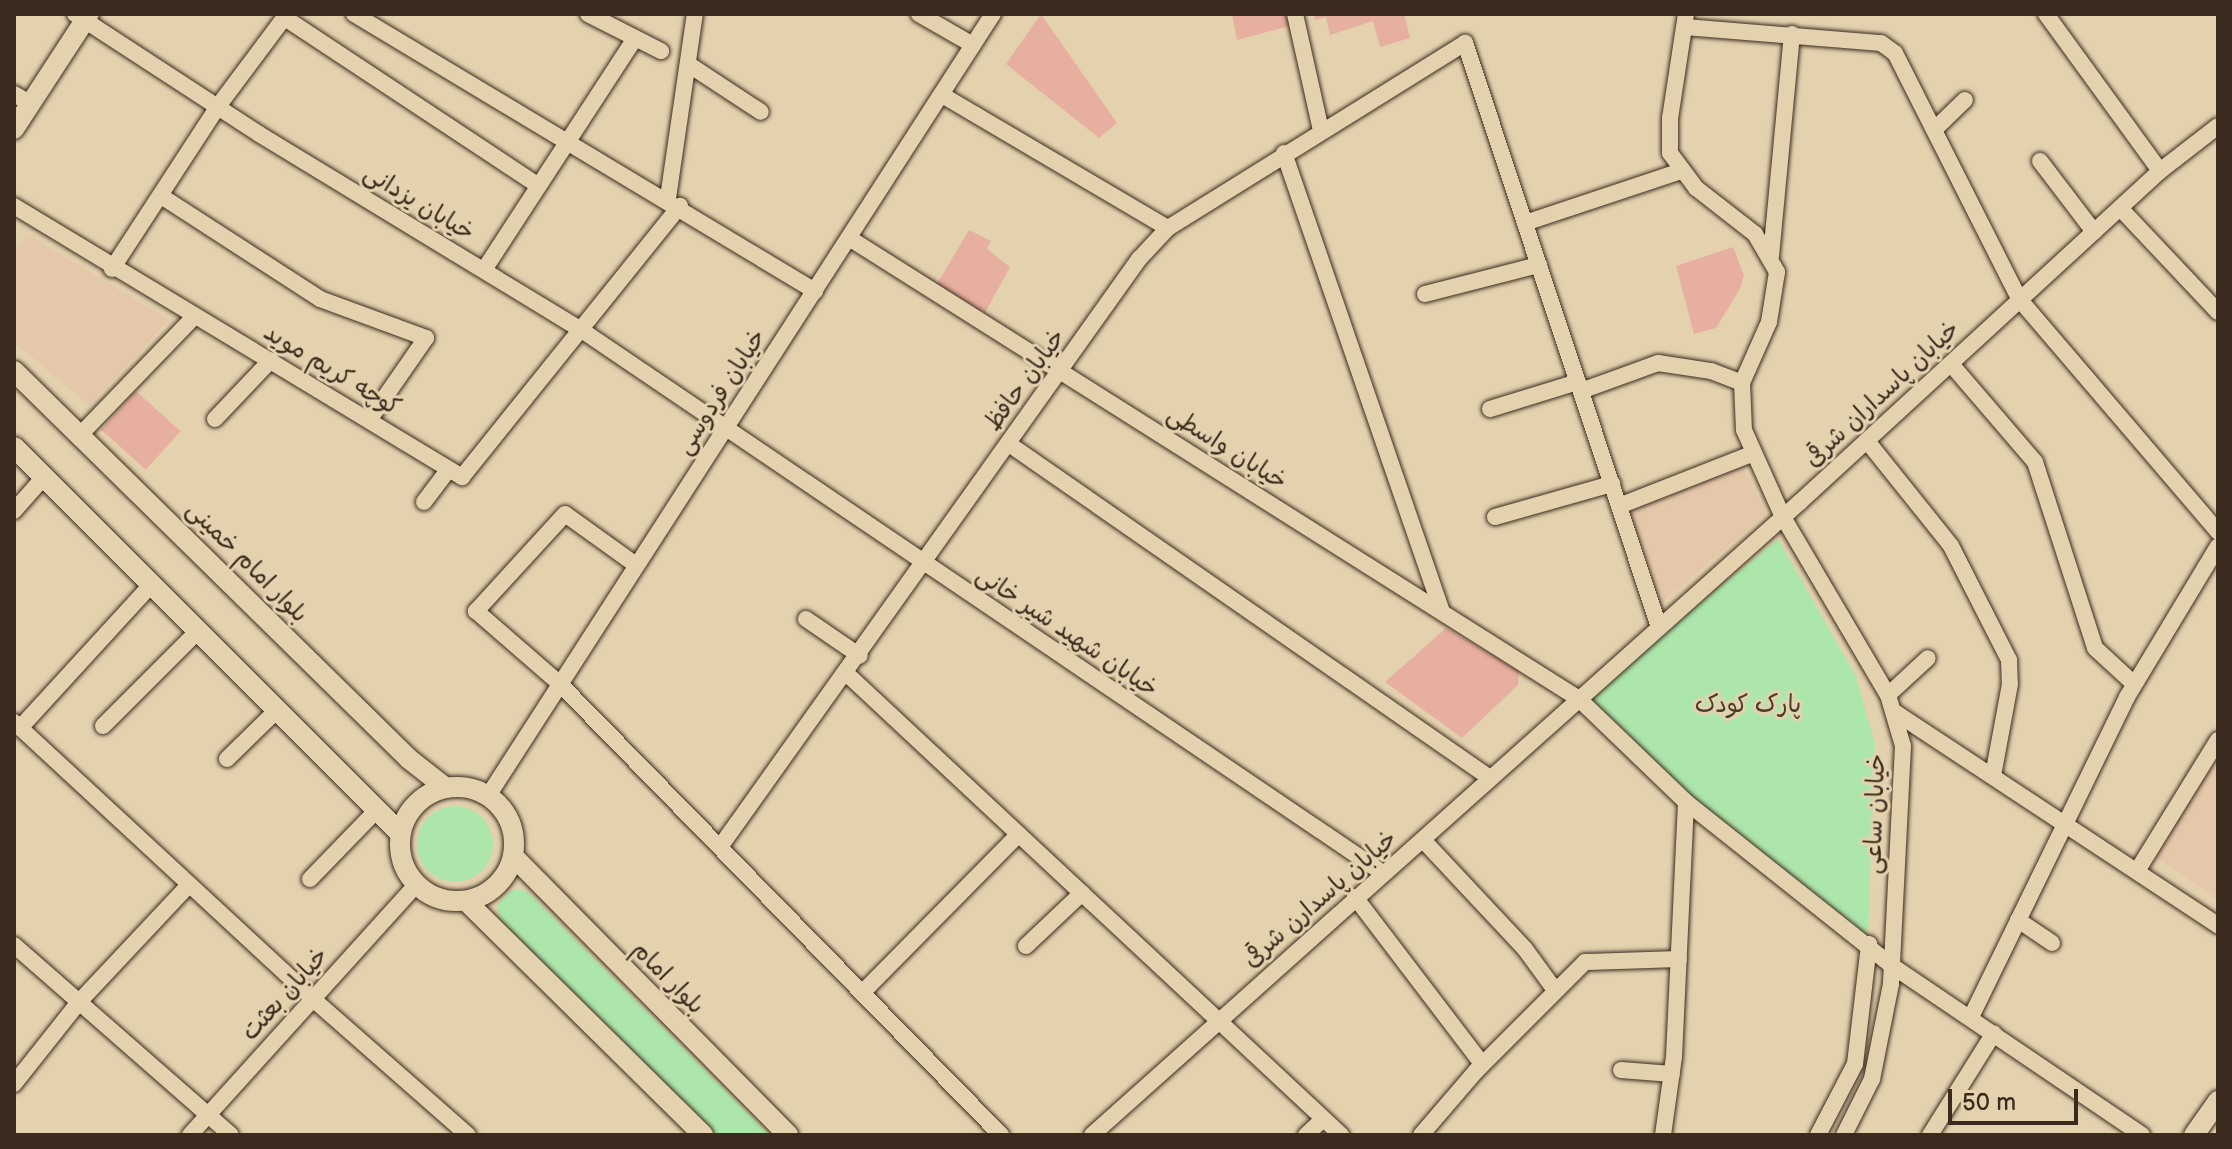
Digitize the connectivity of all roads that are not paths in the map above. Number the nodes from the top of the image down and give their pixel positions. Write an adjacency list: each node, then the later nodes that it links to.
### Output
1 (354, 14): 25 (street)
2 (695, 14): 15 (street)
3 (919, 14): 13 (street)
4 (993, 14): 13 (street, خیابان فردوسی)
5 (1295, 14): 23 (street)
6 (2046, 14): 29 (street)
7 (592, 15): 12 (street)
8 (83, 16): 17 (main road); 19 (street, خیابان یزدانی)
9 (286, 16): 19 (street); 30 (street)
10 (1686, 20): 11 (street); 28 (street)
11 (1792, 34): 24 (street); 39 (street)
12 (634, 40): 14 (street); 25 (street)
13 (973, 45): 16 (street, خیابان فردوسی)
14 (661, 51)
15 (688, 64): 20 (street); 32 (street)
16 (942, 95): 36 (street); 38 (street, خیابان فردوسی)
17 (22, 99): 22 (main road)
18 (1965, 100): 24 (street)
19 (219, 105): 31 (street); 42 (street, خیابان یزدانی)
20 (761, 112)
21 (2218, 126): 29 (street, خیابان پاسداران شرقی)
22 (14, 129)
23 (1321, 130): 26 (street, خیابان حافظ); 35 (street, خیابان حافظ)
24 (1934, 130): 45 (street)
25 (569, 139): 30 (street); 32 (street)
26 (1284, 153): 36 (street, خیابان حافظ); 77 (street)
27 (2040, 161): 37 (street)
28 (1681, 171): 35 (street); 39 (street)
29 (2160, 171): 34 (street, خیابان پاسداران شرقی)
30 (537, 185): 42 (street)
31 (161, 196): 41 (street); 57 (street)
32 (674, 202): 43 (street); 48 (street)
33 (14, 206): 41 (street, کوچه کریم موید)
34 (2120, 208): 37 (street, خیابان پاسداران شرقی); 46 (street)
35 (1525, 223): 40 (street)
36 (1168, 228): 52 (street, خیابان حافظ)
37 (2094, 232): 45 (street, خیابان پاسداران شرقی)
38 (849, 238): 43 (street, خیابان فردوسی); 52 (street, خیابان واسطی)
39 (1771, 256): 53 (street)
40 (1539, 265): 44 (street); 54 (street)
41 (112, 269): 47 (street, کوچه کریم موید)
42 (484, 270): 48 (street, خیابان یزدانی)
43 (815, 291): 58 (street, خیابان فردوسی)
44 (1425, 294)
45 (2020, 300): 50 (street, خیابان پاسداران شرقی); 72 (street)
46 (2218, 312)
47 (194, 317): 49 (street, کوچه کریم موید); 59 (street)
48 (580, 329): 58 (street, خیابان یزدانی); 64 (street)
49 (271, 360): 56 (street); 57 (street, کوچه کریم موید)
50 (1951, 364): 60 (street, خیابان پاسداران شرقی); 85 (street)
51 (14, 371): 59 (main road, بلوار امام خمینی)
52 (1061, 371): 61 (street, خیابان حافظ); 77 (street, خیابان واسطی)
53 (1742, 383): 54 (street); 63 (street, خیابان ساعی)
54 (1579, 387): 55 (street); 66 (street)
55 (1490, 409)
56 (215, 419)
57 (369, 420): 64 (street, کوچه کریم موید)
58 (727, 427): 74 (street, خیابان فردوسی); 75 (street, خیابان شهید شیر خانی)
59 (80, 435): 96 (main road, بلوار امام خمینی)
60 (1867, 441): 71 (street, خیابان پاسداران شرقی); 94 (street)
61 (1009, 444): 75 (street, خیابان حافظ); 95 (street)
62 (14, 447): 65 (main road)
63 (1752, 454): 68 (street); 71 (street, خیابان ساعی)
64 (449, 469): 67 (street)
65 (44, 477): 69 (street); 76 (main road)
66 (1612, 484): 68 (street); 70 (street)
67 (424, 502)
68 (1619, 506): 79 (street)
69 (14, 511)
70 (1495, 517)
71 (1783, 517): 79 (street, خیابان پاسداران شرقی); 86 (street, خیابان ساعی)
72 (2218, 532)
73 (2218, 546): 85 (street)
74 (636, 565): 84 (street, خیابان فردوسی); 84 (street)
75 (923, 565): 81 (street, خیابان حافظ); 107 (street, خیابان شهید شیر خانی)
76 (151, 585): 80 (main road); 90 (street)
77 (1442, 612): 87 (street, خیابان واسطی)
78 (806, 619): 81 (street)
79 (1659, 627): 87 (street, خیابان پاسداران شرقی)
80 (198, 631): 88 (main road); 91 (street)
81 (860, 656): 83 (street, خیابان حافظ)
82 (1928, 658): 86 (street)
83 (847, 674): 102 (street); 104 (street, خیابان حافظ)
84 (560, 684): 97 (street, خیابان فردوسی); 104 (street)
85 (2134, 684): 100 (street)
86 (1888, 695): 89 (street, خیابان ساعی)
87 (1579, 699): 95 (street, خیابان پاسدارن شرقی); 98 (street, خیابان واسطی)
88 (276, 711): 93 (street); 99 (main road)
89 (1896, 713): 94 (street); 121 (street, خیابان ساعی)
90 (17, 725): 109 (street)
91 (103, 726)
92 (2218, 740): 106 (street)
93 (227, 759)
94 (1993, 776): 100 (street)
95 (1490, 778): 103 (street, خیابان پاسدارن شرقی)
96 (446, 788): 97 (main road); 101 (main road)
97 (488, 796): 105 (main road)
98 (1686, 802): 117 (street, خیابان واسطی); 120 (street)
99 (376, 811): 101 (main road); 108 (street)
100 (2065, 823): 106 (street); 114 (street)
101 (400, 833): 110 (main road)
102 (1019, 834): 111 (street); 123 (street)
103 (1423, 840): 107 (street, خیابان پاسدارن شرقی); 122 (street)
104 (720, 847): 123 (street)
105 (513, 856): 113 (main road); 140 (main road, بلوار امام)
106 (2137, 871): 115 (street)
107 (1383, 873): 112 (street, خیابان پاسدارن شرقی)
108 (310, 879)
109 (189, 885): 124 (street); 125 (street)
110 (416, 885): 113 (main road); 124 (street, خیابان بعثت)
111 (1082, 893): 119 (street); 127 (street)
112 (1355, 897): 127 (street, خیابان پاسدارن شرقی); 129 (street)
113 (466, 901): 139 (main road)
114 (2018, 920): 116 (street); 126 (street)
115 (2218, 925)
116 (2052, 943)
117 (1869, 944): 121 (street, خیابان واسطی); 147 (street)
118 (14, 945): 125 (street)
119 (1026, 946)
120 (1679, 959): 122 (street); 131 (street)
121 (1891, 965): 126 (street, خیابان واسطی); 148 (street, خیابان ساعی)
122 (1555, 990): 129 (street)
123 (862, 993): 141 (street)
124 (313, 999): 134 (street, خیابان بعثت); 136 (street)
125 (79, 1002): 132 (street); 134 (street)
126 (1971, 1017): 128 (street, خیابان واسطی)
127 (1219, 1021): 135 (street); 142 (street, خیابان پاسدارن شرقی)
128 (1994, 1033): 149 (street); 150 (street, خیابان واسطی)
129 (1482, 1064): 145 (street)
130 (1621, 1070): 131 (street)
131 (1672, 1074): 146 (street)
132 (14, 1084)
133 (2218, 1101): 151 (main road)
134 (208, 1115): 137 (street, خیابان بعثت); 138 (street)
135 (1323, 1119): 143 (street); 144 (street)
136 (456, 1131)
137 (190, 1135)
138 (231, 1135)
139 (703, 1135)
140 (788, 1135)
141 (1001, 1135)
142 (1092, 1135)
143 (1306, 1135)
144 (1341, 1135)
145 (1421, 1135)
146 (1663, 1135)
147 (1818, 1135)
148 (1844, 1135)
149 (1930, 1135)
150 (2142, 1135)
151 (2194, 1135)

